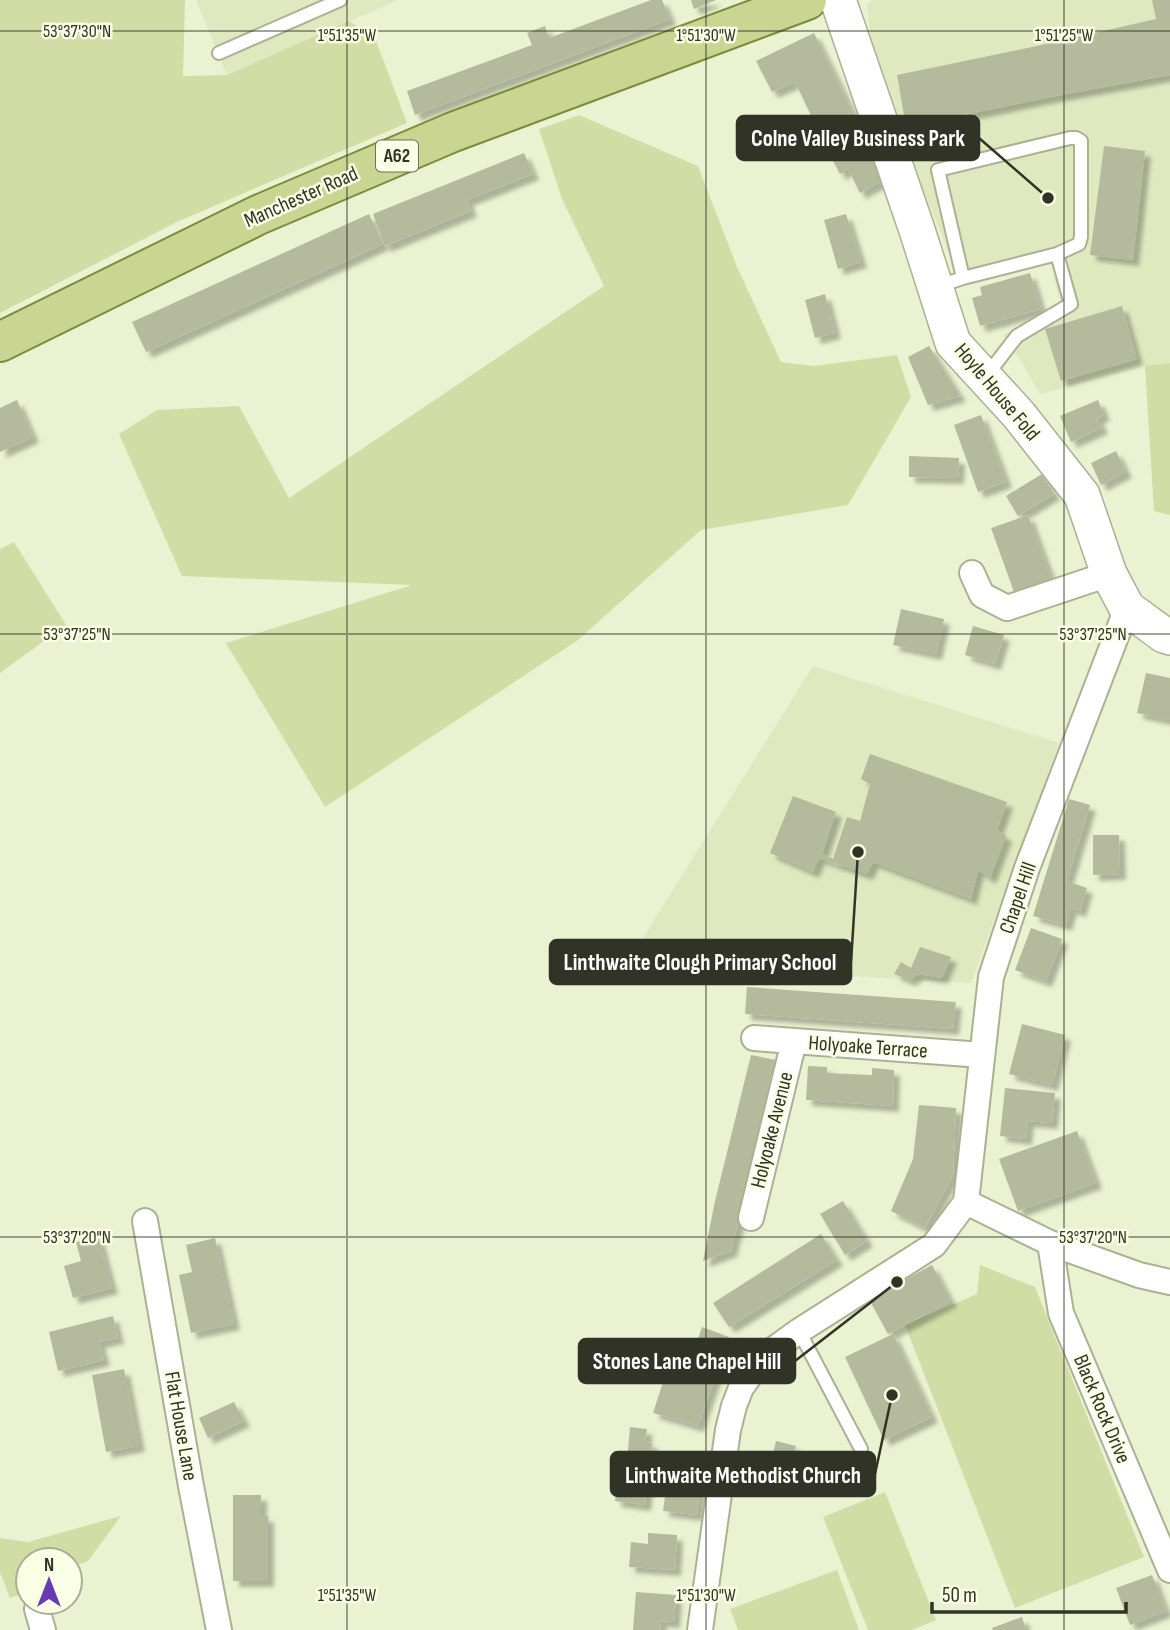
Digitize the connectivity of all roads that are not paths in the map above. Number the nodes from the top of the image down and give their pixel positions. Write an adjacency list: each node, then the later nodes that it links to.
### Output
1 (340, 0): 5 (lane)
2 (807, 0): 4 (main road, Manchester Road / A62)
3 (838, 0): 7 (street, Hoyle House Fold)
4 (766, 7): 8 (main road, Manchester Road / A62)
5 (219, 53)
6 (1057, 254): 7 (lane); 7 (lane); 9 (lane)
7 (949, 283): 9 (street, Hoyle House Fold)
8 (0, 342)
9 (985, 377): 11 (street, Hoyle House Fold)
10 (972, 573): 11 (street)
11 (1109, 575): 12 (street, Hoyle House Fold)
12 (1127, 608): 13 (street, Hoyle House Fold); 16 (street, Chapel Hill)
13 (1167, 636)
14 (754, 1038): 15 (street, Holyoake Terrace)
15 (794, 1041): 16 (street, Holyoake Terrace); 18 (street, Holyoake Avenue)
16 (982, 1055): 17 (street, Chapel Hill)
17 (966, 1202): 20 (street); 22 (street)
18 (751, 1218)
19 (145, 1221): 25 (street, Flat House Lane)
20 (1049, 1243): 21 (street); 24 (street, Black Rock Drive)
21 (1170, 1282)
22 (799, 1331): 23 (lane); 26 (street)
23 (861, 1450)
24 (1170, 1570)
25 (219, 1630)
26 (700, 1630)

